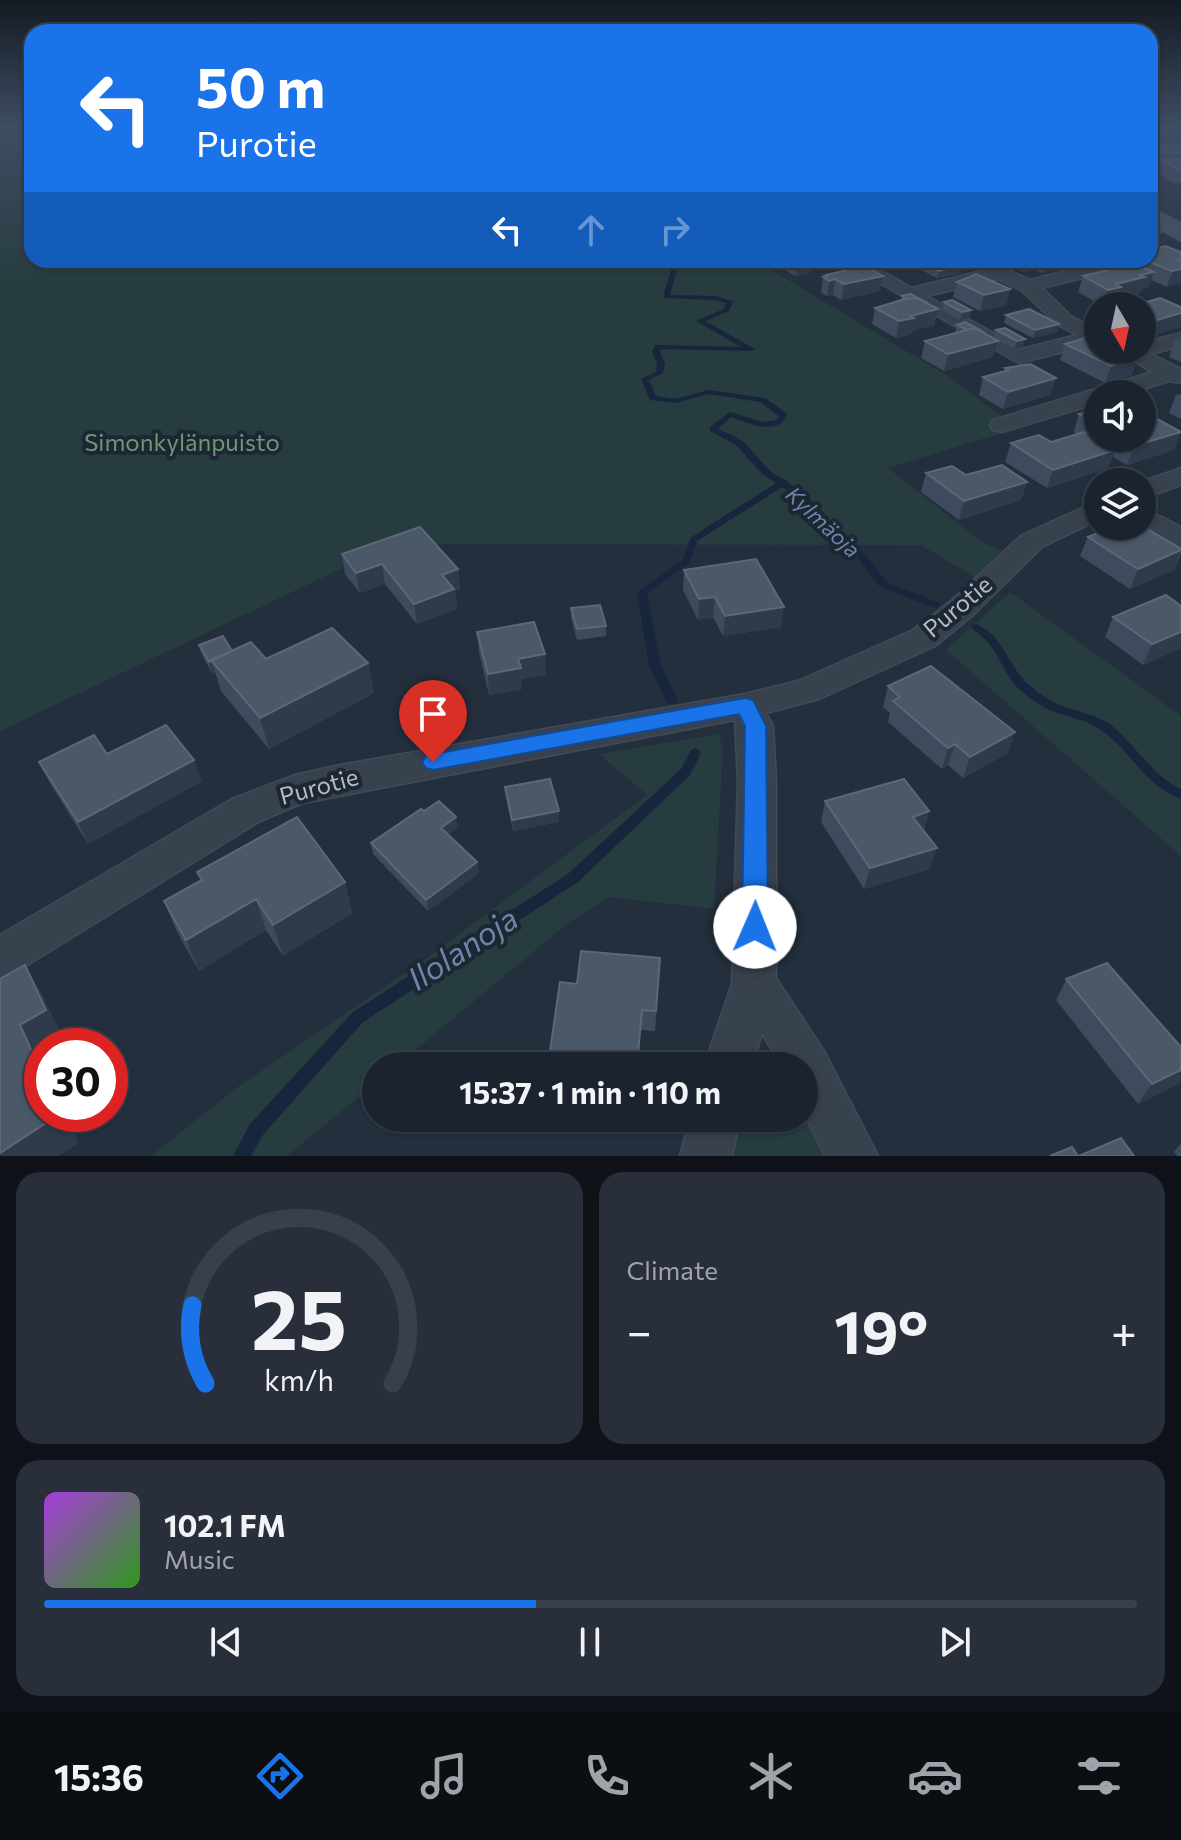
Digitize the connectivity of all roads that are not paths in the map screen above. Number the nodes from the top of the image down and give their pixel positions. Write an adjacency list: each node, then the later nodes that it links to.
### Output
1 (1158, 219): 2 (main road)
2 (1181, 234)
3 (863, 268): 8 (street)
4 (989, 268): 6 (street)
5 (1100, 268): 7 (street)
6 (999, 273): 7 (street); 8 (street)
7 (1028, 286): 9 (street)
8 (910, 294): 11 (street)
9 (1084, 330)
10 (1181, 339): 12 (street)
11 (1084, 340)
12 (1156, 346)
13 (1156, 363): 14 (street)
14 (1176, 375): 15 (street)
15 (1156, 380)
16 (1084, 400): 17 (street)
17 (1002, 425)
18 (1181, 476): 19 (street)
19 (1156, 486)
20 (1084, 516): 23 (street, Purotie)
21 (1156, 524): 22 (street)
22 (1181, 539)
23 (745, 706): 24 (street, Purotie); 25 (street)
24 (0, 958)
25 (754, 984): 26 (street); 29 (street)
26 (732, 1052)
27 (712, 1132): 28 (street)
28 (706, 1156)
29 (852, 1156)

